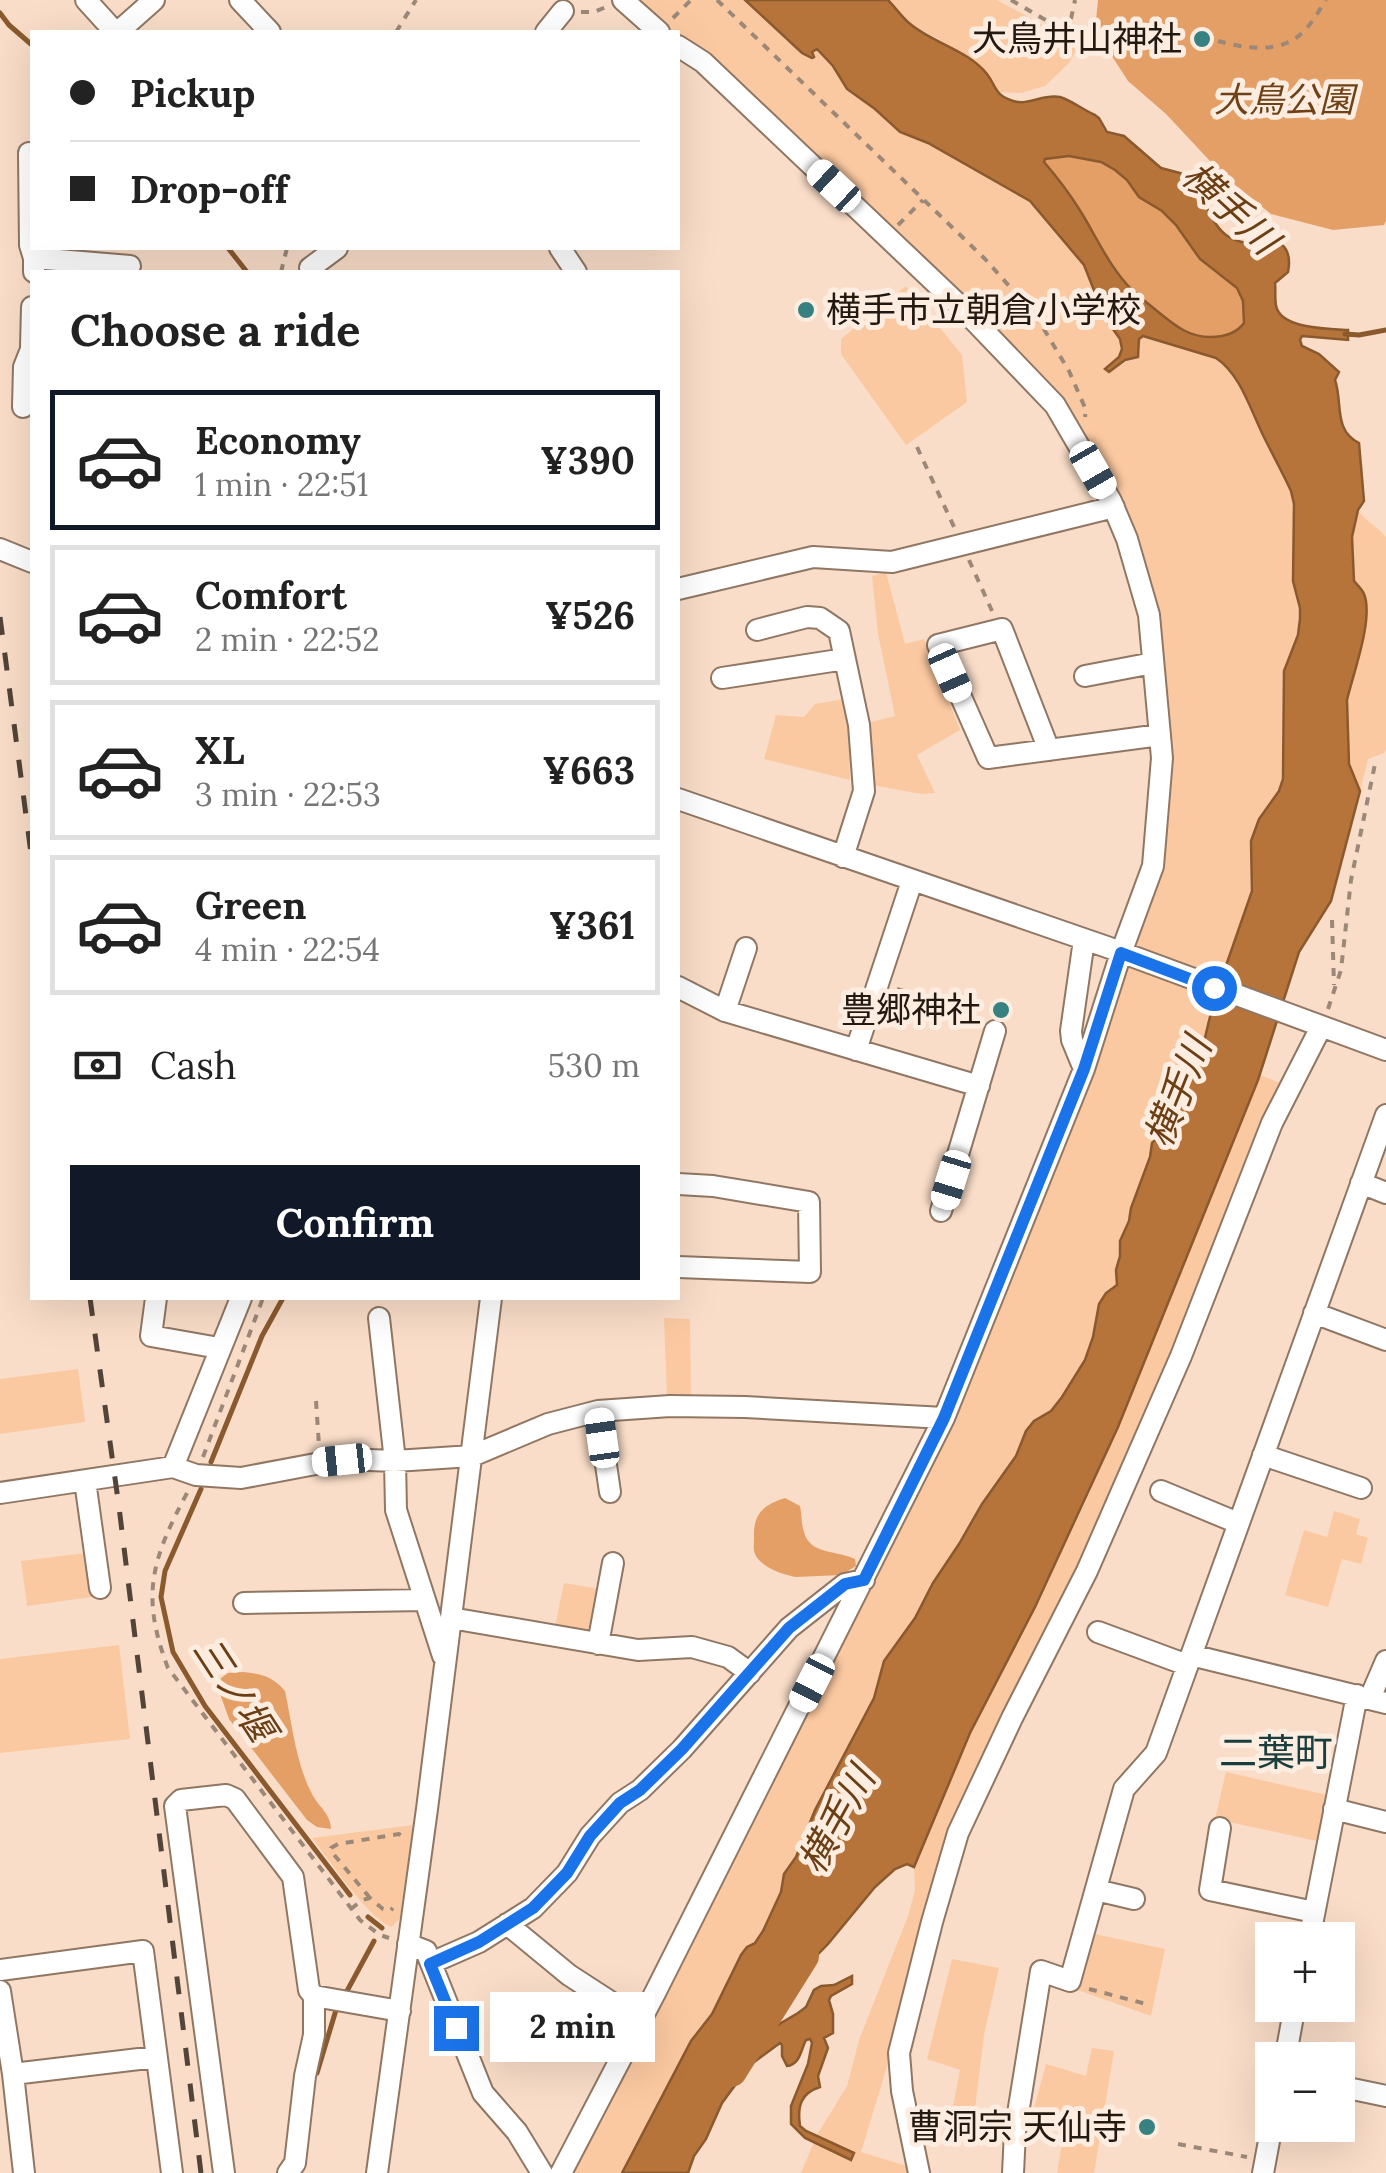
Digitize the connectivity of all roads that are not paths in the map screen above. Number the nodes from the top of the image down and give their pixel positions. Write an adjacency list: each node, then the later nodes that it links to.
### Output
1 (86, 0): 6 (street)
2 (154, 0): 7 (street)
3 (240, 0): 8 (street)
4 (623, 0): 10 (street)
5 (563, 11): 9 (street)
6 (114, 30)
7 (118, 30)
8 (268, 30)
9 (548, 30)
10 (656, 30)
11 (680, 47): 20 (street)
12 (29, 153): 13 (street)
13 (30, 245)
14 (333, 250): 17 (street)
15 (131, 262): 16 (street)
16 (34, 265)
17 (310, 268)
18 (30, 352): 19 (street)
19 (23, 406)
20 (1114, 507): 23 (street); 26 (street)
21 (0, 550): 22 (street)
22 (30, 561)
23 (680, 589)
24 (756, 630): 25 (street)
25 (845, 658): 28 (street); 32 (street)
26 (1153, 663): 27 (street); 29 (street)
27 (1084, 676)
28 (722, 678)
29 (1160, 735): 30 (street); 36 (street)
30 (1049, 750): 30 (street)
31 (680, 799): 32 (street)
32 (843, 857): 33 (street)
33 (912, 881): 34 (street); 41 (street)
34 (1084, 940): 36 (street); 43 (street)
35 (746, 948): 38 (street)
36 (1128, 955): 39 (street); 43 (street)
37 (680, 987): 38 (street)
38 (725, 1011): 41 (street)
39 (1322, 1021): 42 (street); 111 (street)
40 (995, 1031): 44 (street)
41 (856, 1050): 44 (street)
42 (1386, 1050)
43 (1084, 1069): 59 (street)
44 (979, 1086): 49 (street)
45 (1386, 1115): 46 (street)
46 (1362, 1183): 48 (street); 54 (street)
47 (680, 1184): 50 (street)
48 (1386, 1193)
49 (941, 1211)
50 (680, 1267)
51 (156, 1300): 57 (street)
52 (240, 1300): 57 (street)
53 (491, 1300): 61 (street)
54 (1314, 1313): 56 (street); 60 (street)
55 (379, 1318): 62 (street)
56 (1386, 1340)
57 (219, 1348): 63 (street)
58 (598, 1411): 59 (street); 61 (street); 67 (street)
59 (944, 1418): 71 (street)
60 (1263, 1454): 65 (street); 69 (street)
61 (472, 1456): 62 (street); 75 (street)
62 (395, 1461): 63 (street); 73 (street)
63 (173, 1467): 64 (street)
64 (86, 1481): 68 (street); 72 (street)
65 (1362, 1488)
66 (1161, 1491): 69 (street)
67 (610, 1492)
68 (0, 1493)
69 (1238, 1523): 78 (street)
70 (614, 1563): 77 (street)
71 (864, 1580): 81 (street); 97 (street)
72 (100, 1588)
73 (426, 1600): 74 (street); 80 (street)
74 (244, 1603)
75 (451, 1618): 77 (street); 80 (street)
76 (1098, 1632): 78 (street)
77 (598, 1644): 81 (street)
78 (1189, 1660): 82 (street); 86 (street)
79 (1386, 1660): 82 (street)
80 (446, 1663): 91 (street)
81 (750, 1673): 90 (street)
82 (1371, 1699): 83 (street)
83 (1334, 1809): 84 (street); 88 (street)
84 (1386, 1822)
85 (1220, 1828): 88 (street)
86 (1096, 1890): 87 (street); 112 (street)
87 (1134, 1899)
88 (1314, 1912): 89 (street)
89 (1312, 1922)
90 (508, 1924): 92 (street); 97 (street)
91 (408, 1944): 92 (street); 96 (street)
92 (430, 1964): 109 (street)
93 (0, 1970): 98 (street)
94 (0, 1991): 99 (street)
95 (314, 1996): 96 (street); 106 (street); 107 (street)
96 (400, 2011): 108 (street)
97 (640, 2021): 110 (street)
98 (156, 2056): 99 (street); 105 (street)
99 (13, 2074): 104 (street)
100 (1355, 2090): 101 (street)
101 (1386, 2096)
102 (1269, 2142): 103 (street)
103 (1264, 2167)
104 (24, 2173)
105 (172, 2173)
106 (224, 2173)
107 (288, 2173)
108 (377, 2173)
109 (542, 2173)
110 (561, 2173)
111 (919, 2173)
112 (1013, 2173)

